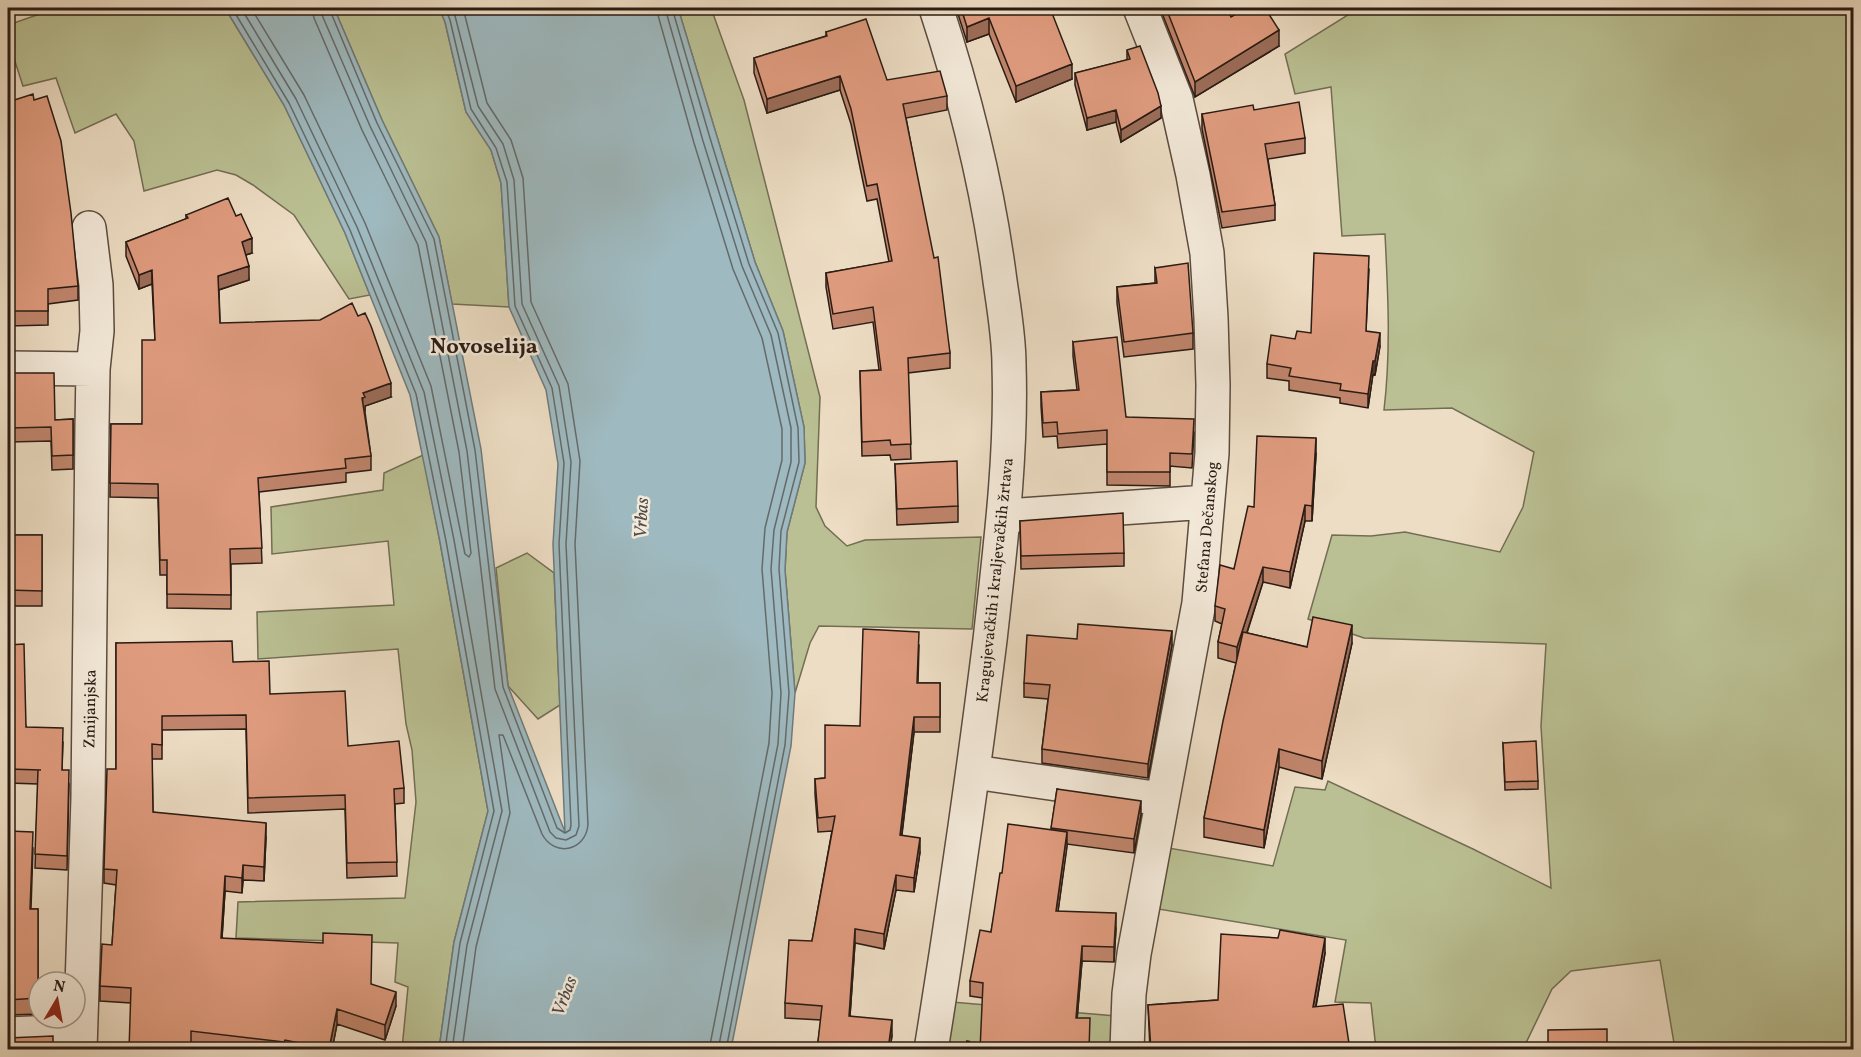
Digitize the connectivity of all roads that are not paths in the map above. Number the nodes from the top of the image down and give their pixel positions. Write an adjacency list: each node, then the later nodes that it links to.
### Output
1 (936, 8): 7 (street, Kragujevačkih i kraljevačkih žrtava)
2 (1140, 8): 6 (street, Stefana Dečanskog)
3 (89, 228): 5 (street, Zmijanjska)
4 (8, 368): 5 (street)
5 (93, 369): 11 (street, Zmijanjska)
6 (1207, 502): 7 (street); 9 (street, Stefana Dečanskog)
7 (1004, 516): 8 (street, Kragujevačkih i kraljevačkih žrtava)
8 (974, 772): 9 (street); 12 (street, Kragujevačkih i kraljevačkih žrtava)
9 (1161, 799): 13 (street, Stefana Dečanskog)
10 (8, 1034): 11 (street)
11 (79, 1040)
12 (931, 1050)
13 (1127, 1050)

